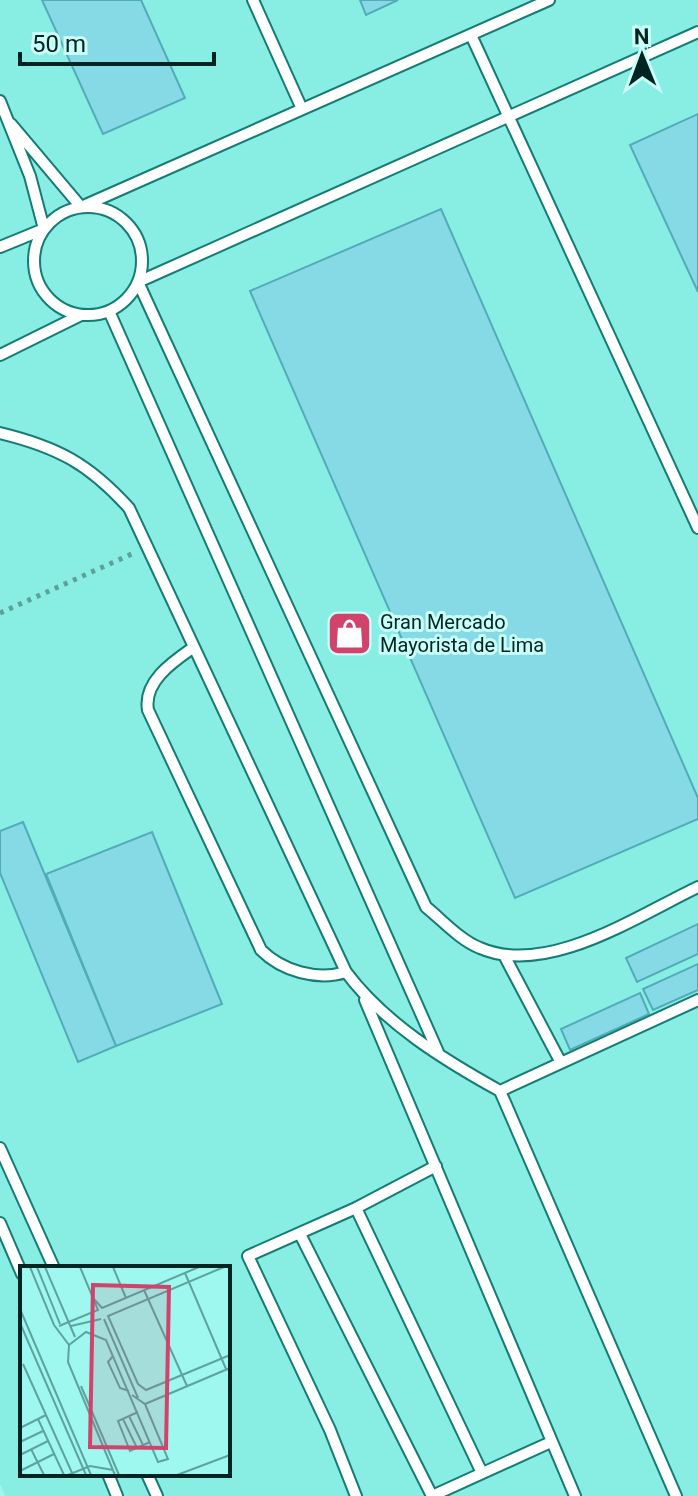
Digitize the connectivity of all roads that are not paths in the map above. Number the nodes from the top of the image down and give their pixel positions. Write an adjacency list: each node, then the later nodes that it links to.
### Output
1 (253, 0): 6 (lane)
2 (549, 0): 4 (lane)
3 (698, 32): 7 (lane)
4 (471, 35): 6 (lane); 7 (lane)
5 (0, 101): 8 (lane)
6 (302, 109): 9 (lane)
7 (508, 115): 12 (lane); 17 (lane)
8 (11, 124): 9 (lane); 10 (lane)
9 (81, 207): 10 (lane); 12 (lane)
10 (44, 229): 11 (lane); 14 (lane)
11 (0, 247)
12 (138, 282): 13 (lane); 20 (lane)
13 (109, 311): 14 (lane); 24 (lane)
14 (81, 315): 15 (lane)
15 (0, 355)
16 (0, 433): 18 (lane)
17 (698, 528)
18 (194, 647): 21 (lane); 21 (lane)
19 (698, 887): 20 (lane)
20 (505, 957): 25 (lane)
21 (346, 972): 22 (lane)
22 (362, 994): 24 (lane); 28 (lane)
23 (698, 1000): 25 (lane)
24 (439, 1054): 26 (lane)
25 (560, 1061): 26 (lane)
26 (500, 1091): 43 (lane)
27 (0, 1148): 32 (lane)
28 (436, 1166): 29 (lane); 34 (lane)
29 (356, 1208): 31 (lane); 35 (lane)
30 (0, 1223): 33 (lane)
31 (300, 1234): 40 (lane); 41 (lane)
32 (53, 1266)
33 (20, 1269)
34 (551, 1442): 35 (lane); 42 (lane)
35 (482, 1473): 41 (lane)
36 (109, 1476): 38 (lane)
37 (148, 1476): 39 (lane)
38 (117, 1496)
39 (157, 1496)
40 (356, 1496)
41 (432, 1496)
42 (575, 1496)
43 (676, 1496)

